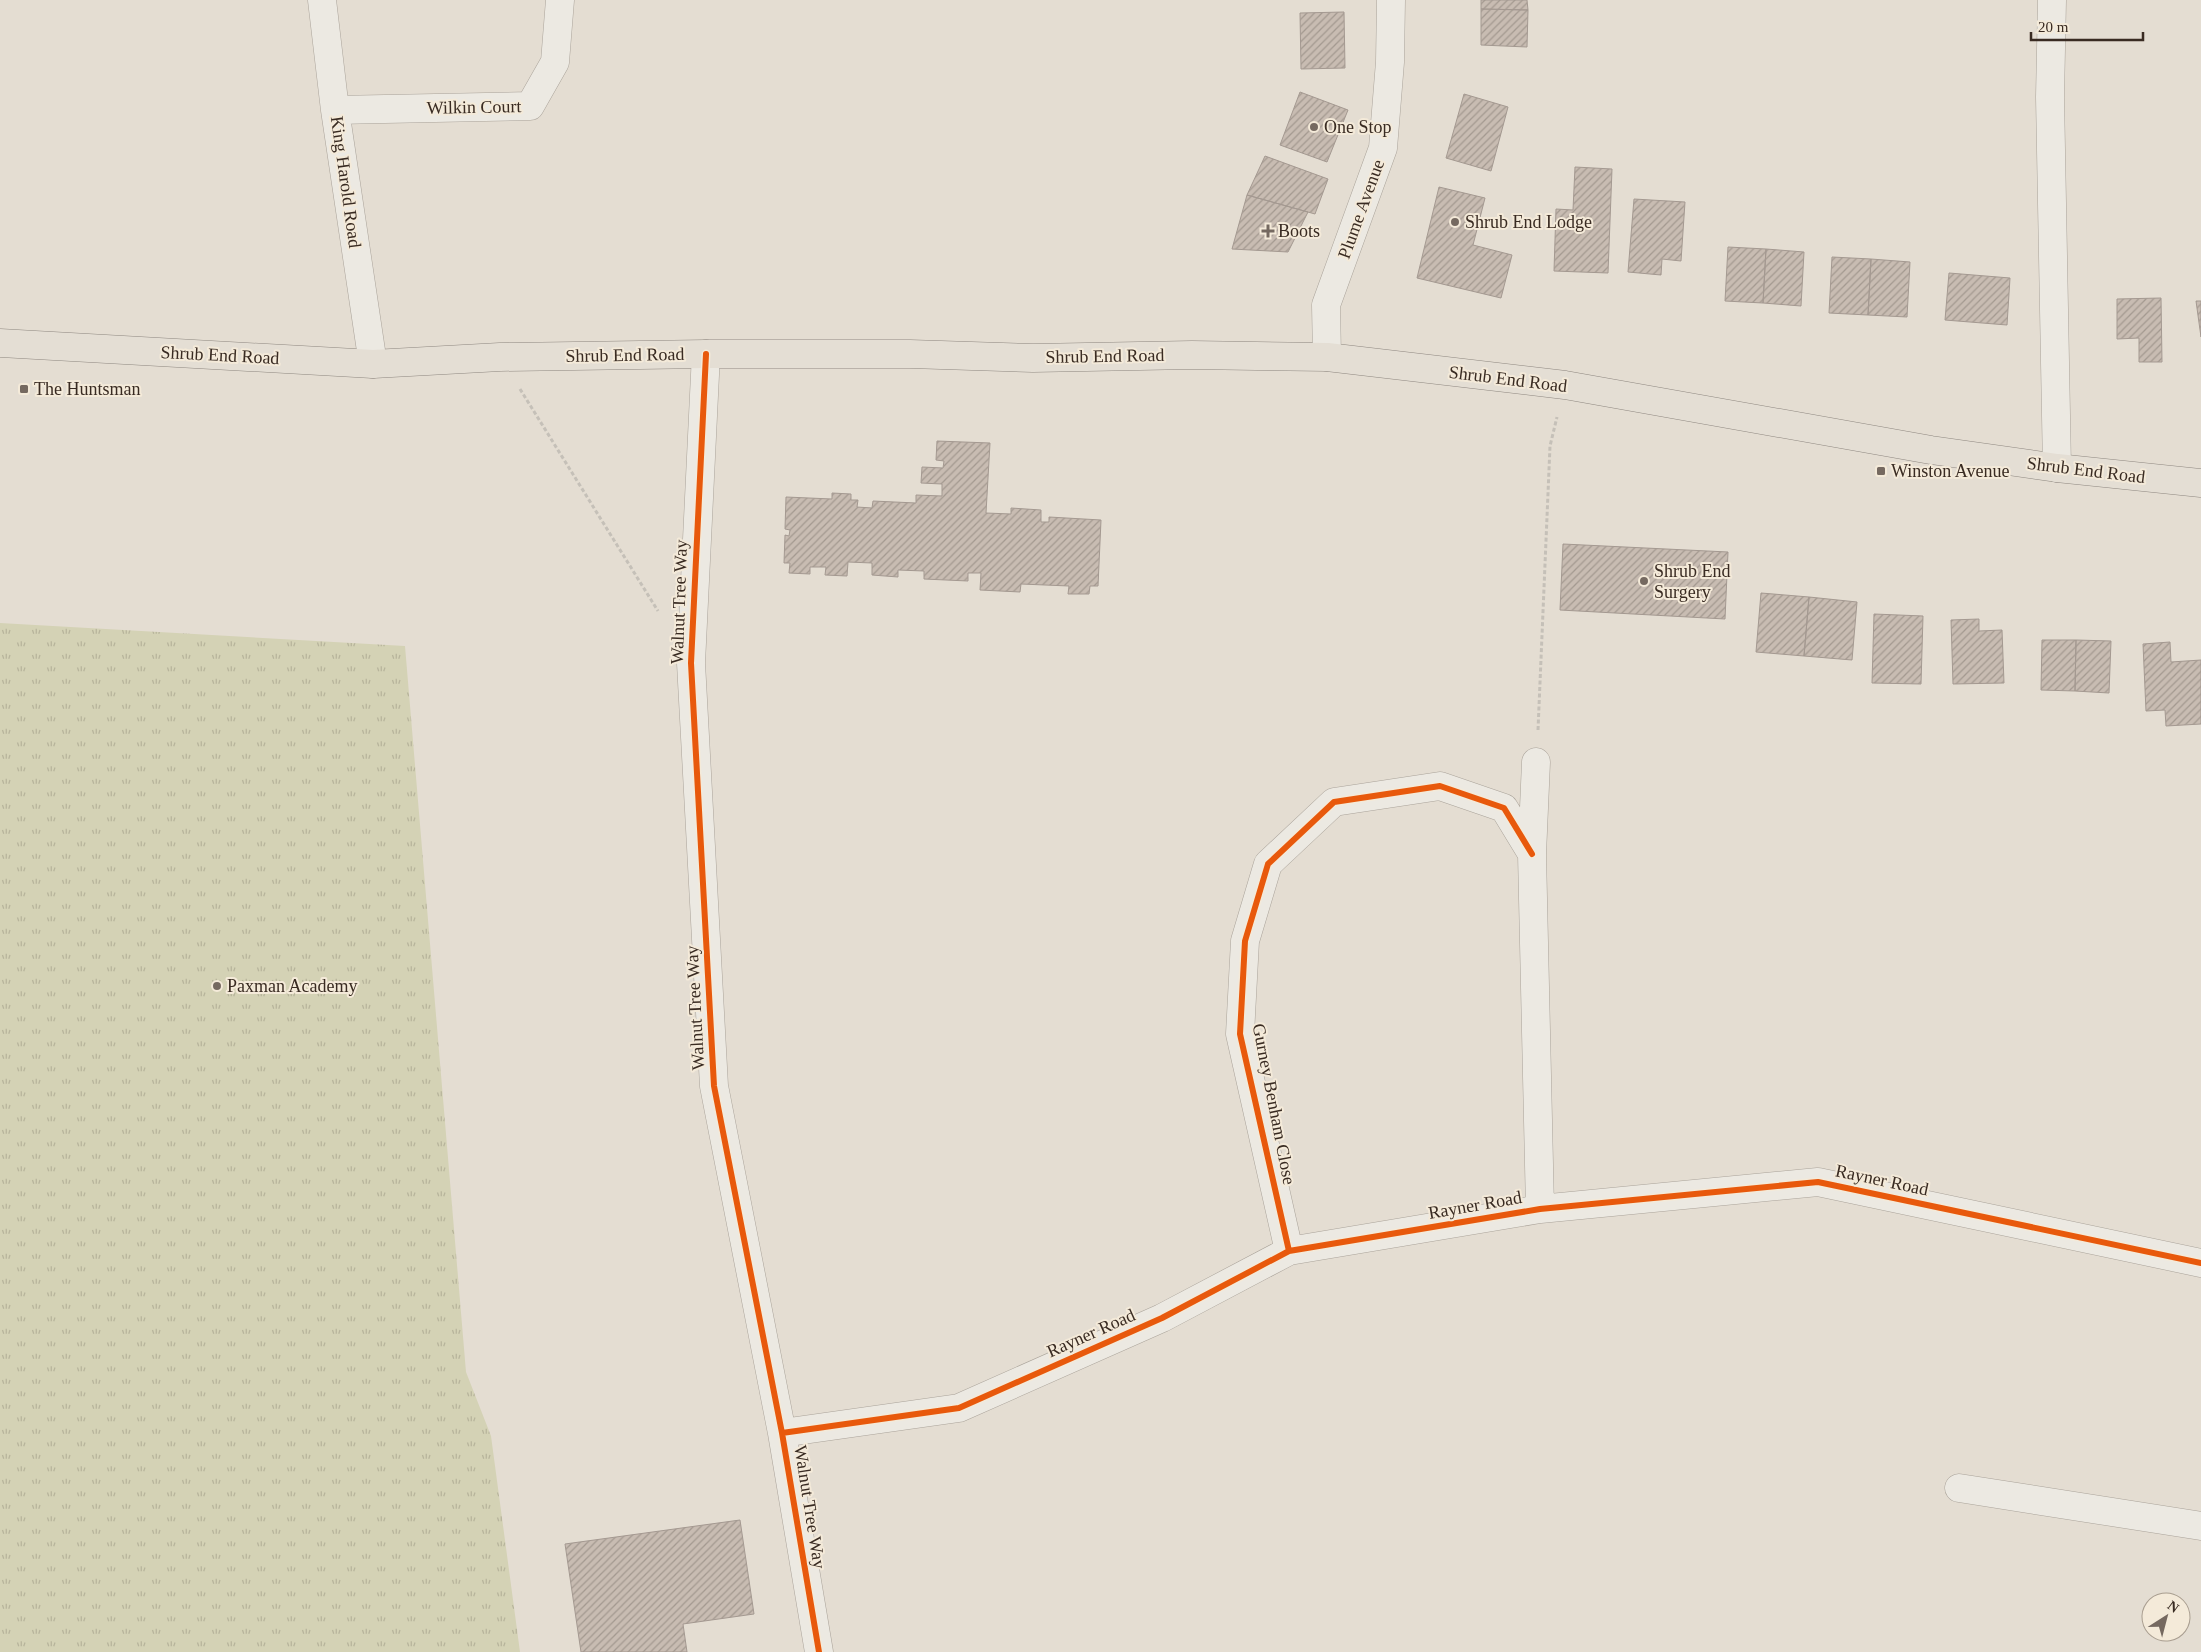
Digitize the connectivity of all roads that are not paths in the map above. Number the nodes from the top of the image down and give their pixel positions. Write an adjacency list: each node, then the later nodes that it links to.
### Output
1 (322, 0): 5 (street, King Harold Road)
2 (560, 0): 5 (street, Wilkin Court)
3 (1390, 0): 8 (street, Plume Avenue)
4 (2052, 0): 10 (street)
5 (335, 110): 9 (street, King Harold Road)
6 (0, 343): 9 (main road, Shrub End Road)
7 (706, 354): 8 (main road, Shrub End Road); 9 (main road, Shrub End Road); 17 (street, Walnut Tree Way)
8 (1327, 357): 10 (main road, Shrub End Road)
9 (373, 364)
10 (2058, 468): 11 (main road, Shrub End Road)
11 (2201, 484)
12 (1536, 762): 13 (street)
13 (1532, 854): 14 (street); 15 (street, Gurney Benham Close)
14 (1540, 1209): 15 (street, Rayner Road); 16 (street, Rayner Road)
15 (1289, 1252): 17 (street, Rayner Road)
16 (2201, 1263)
17 (782, 1433): 20 (street, Walnut Tree Way)
18 (1959, 1488): 19 (street)
19 (2201, 1526)
20 (819, 1652)

